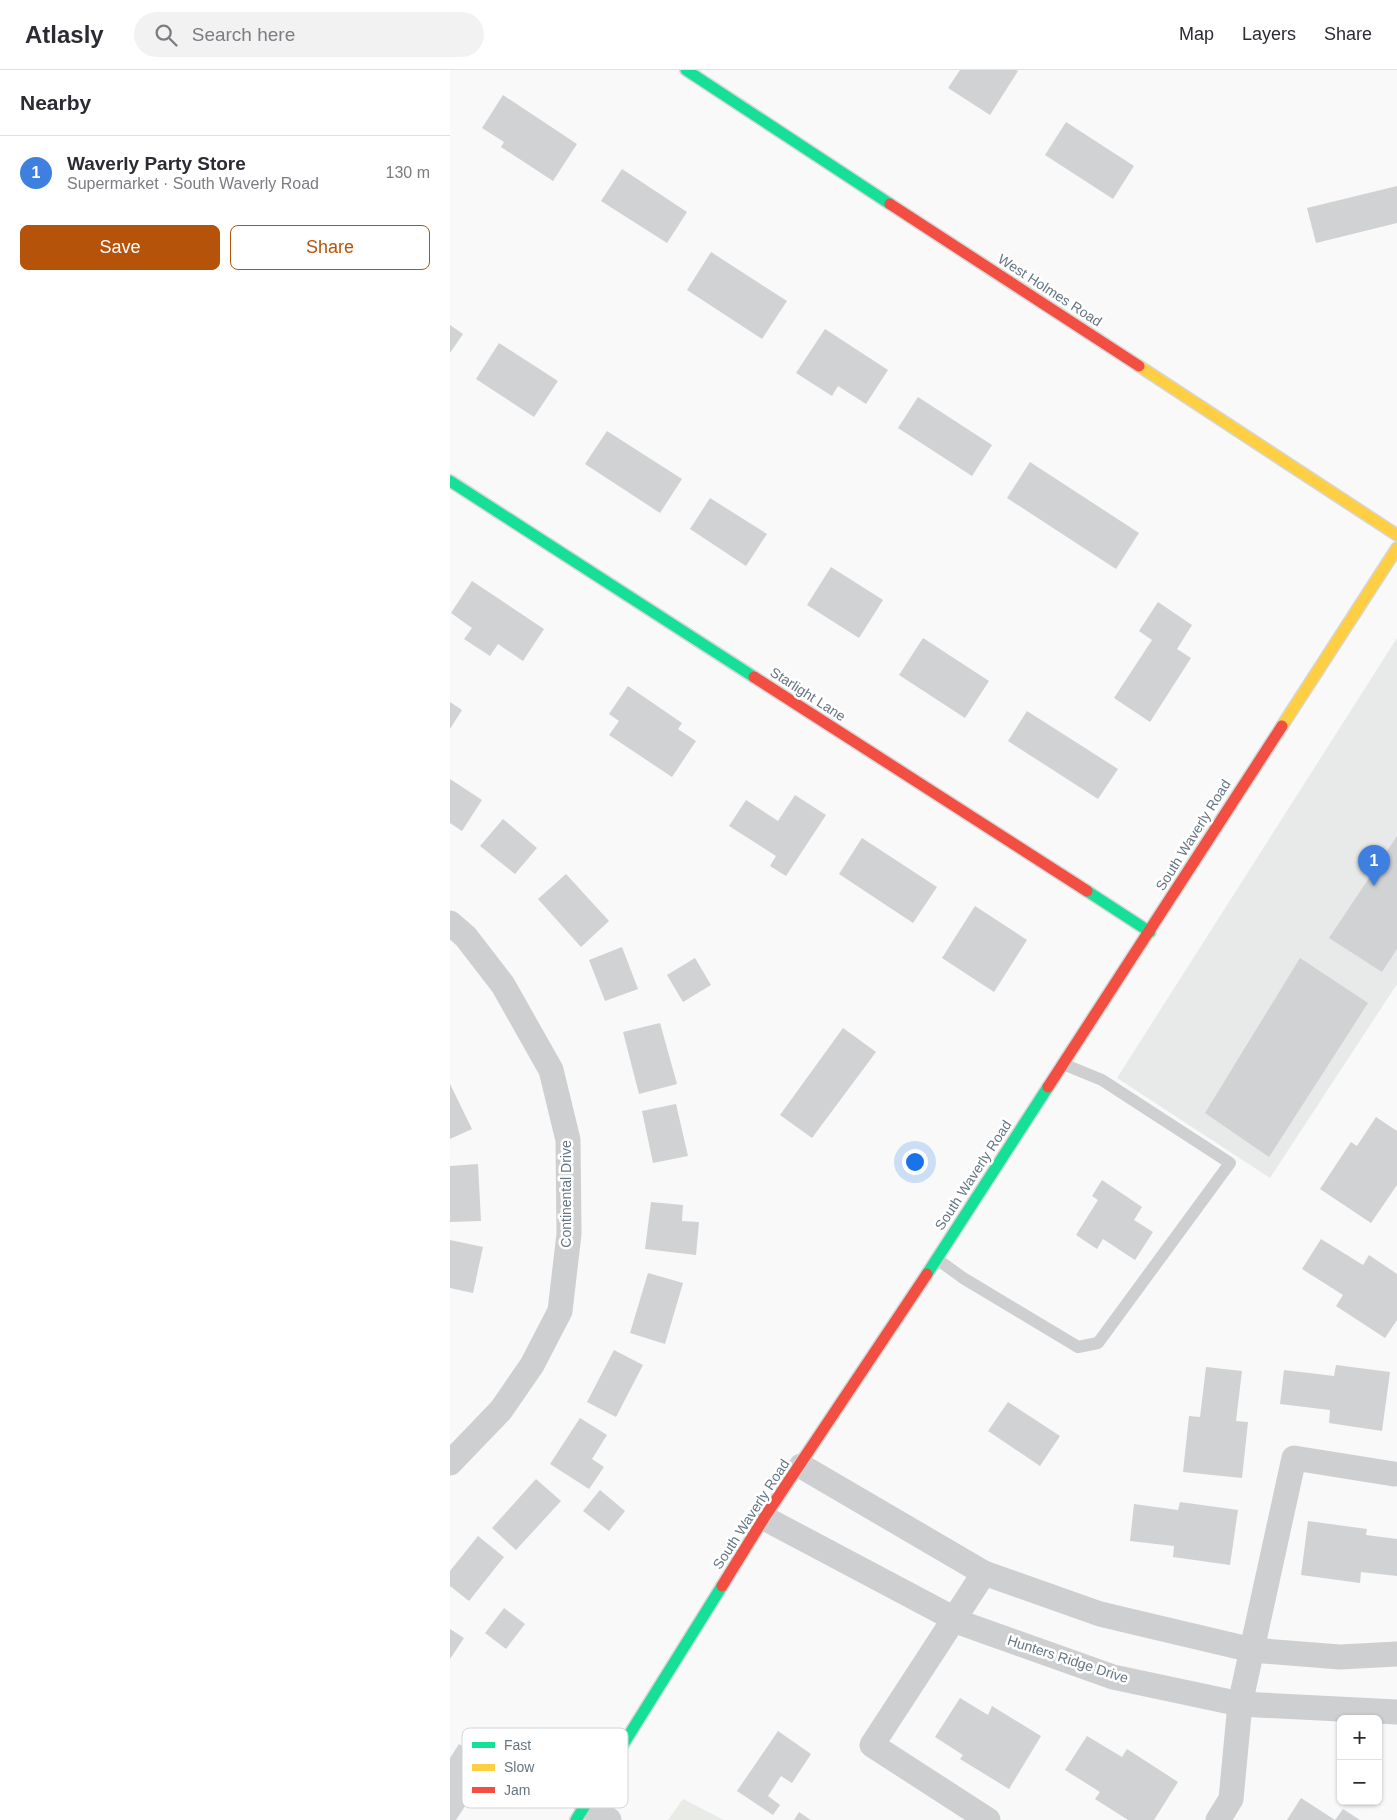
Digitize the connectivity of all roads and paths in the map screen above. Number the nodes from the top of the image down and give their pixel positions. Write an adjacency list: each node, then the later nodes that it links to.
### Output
1 (686, 70): 3 (street, West Holmes Road)
2 (450, 481): 6 (street, Starlight Lane)
3 (1397, 535)
4 (1397, 548): 6 (street, South Waverly Road)
5 (450, 923): 9 (street, Continental Drive)
6 (1150, 932): 7 (street, South Waverly Road)
7 (1063, 1064): 8 (street, South Waverly Road); 8 (lane)
8 (936, 1259): 10 (street, South Waverly Road)
9 (450, 1463)
10 (801, 1466): 12 (street, South Waverly Road); 13 (street)
11 (1394, 1474): 15 (street)
12 (764, 1518): 14 (street, Hunters Ridge Drive); 19 (street, South Waverly Road)
13 (984, 1573): 14 (street); 15 (street)
14 (955, 1620): 17 (street, Hunters Ridge Drive); 22 (street)
15 (1252, 1650): 16 (street); 17 (street)
16 (1397, 1654)
17 (1240, 1704): 18 (street, Hunters Ridge Drive); 23 (street)
18 (1397, 1712)
19 (628, 1737)
20 (581, 1813): 21 (street)
21 (609, 1820)
22 (988, 1820)
23 (1218, 1820)

